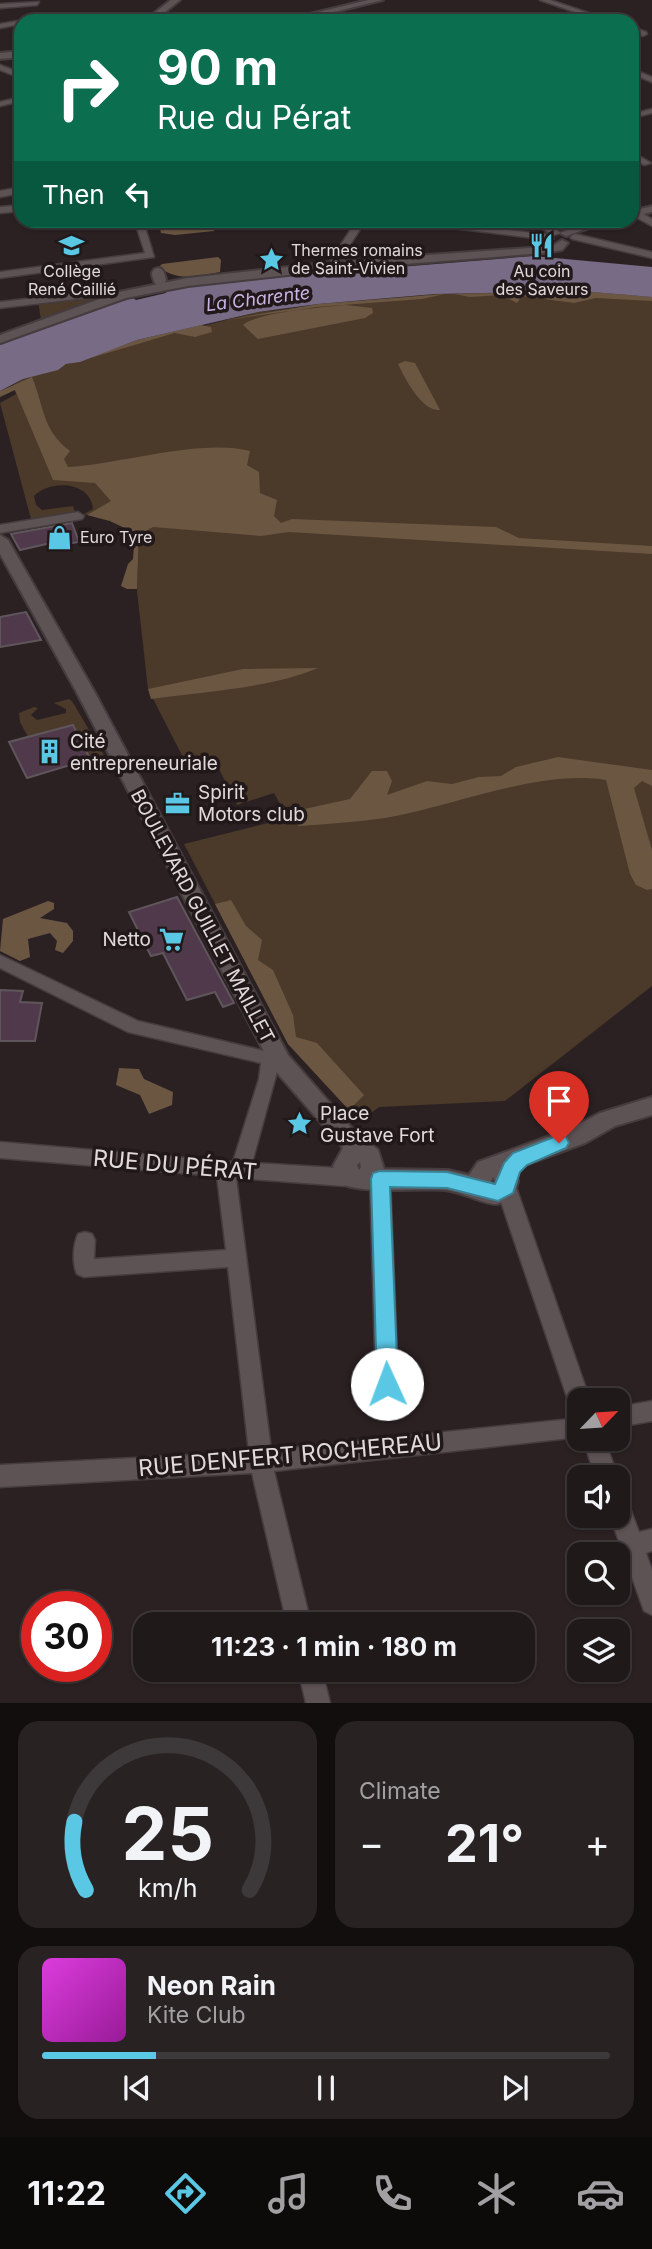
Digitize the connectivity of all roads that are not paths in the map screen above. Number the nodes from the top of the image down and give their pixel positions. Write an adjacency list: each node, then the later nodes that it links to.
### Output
1 (176, 0): 7 (street)
2 (379, 0): 6 (street)
3 (543, 0): 10 (street)
4 (38, 1): 5 (street)
5 (0, 6)
6 (328, 11): 8 (street); 9 (street)
7 (157, 14)
8 (316, 14)
9 (335, 14)
10 (586, 14)
11 (639, 32): 12 (street)
12 (643, 34): 13 (street)
13 (639, 35)
14 (639, 158): 15 (street)
15 (647, 163)
16 (142, 228): 24 (street)
17 (357, 228): 23 (street)
18 (472, 228): 21 (street)
19 (548, 228): 21 (street)
20 (587, 228): 21 (street)
21 (564, 237): 22 (street); 23 (street)
22 (652, 255)
23 (331, 266): 25 (street)
24 (0, 275)
25 (123, 295): 26 (street); 28 (street)
26 (38, 301): 27 (street); 28 (street)
27 (0, 305)
28 (42, 324): 29 (street)
29 (0, 339)
30 (78, 516): 31 (street)
31 (0, 529)
32 (0, 540): 34 (street, BOULEVARD GUILLET MAILLET)
33 (0, 961): 34 (street)
34 (275, 1061): 37 (street, BOULEVARD GUILLET MAILLET); 38 (street)
35 (652, 1106): 39 (street)
36 (0, 1150): 38 (street, RUE DU PÉRAT)
37 (369, 1168): 38 (street, RUE DU PÉRAT); 39 (street, RUE DU PÉRAT); 42 (street)
38 (233, 1170): 41 (street)
39 (499, 1181): 43 (street)
40 (85, 1240): 41 (street)
41 (236, 1258): 47 (street)
42 (387, 1384)
43 (575, 1388)
44 (652, 1411): 45 (street)
45 (630, 1415)
46 (567, 1430): 47 (street, RUE DENFERT ROCHEREAU)
47 (261, 1462): 48 (street, RUE DENFERT ROCHEREAU); 52 (street)
48 (0, 1476)
49 (630, 1524): 50 (street)
50 (642, 1543): 51 (street)
51 (652, 1603)
52 (296, 1612)
53 (313, 1682): 54 (street)
54 (318, 1703)

